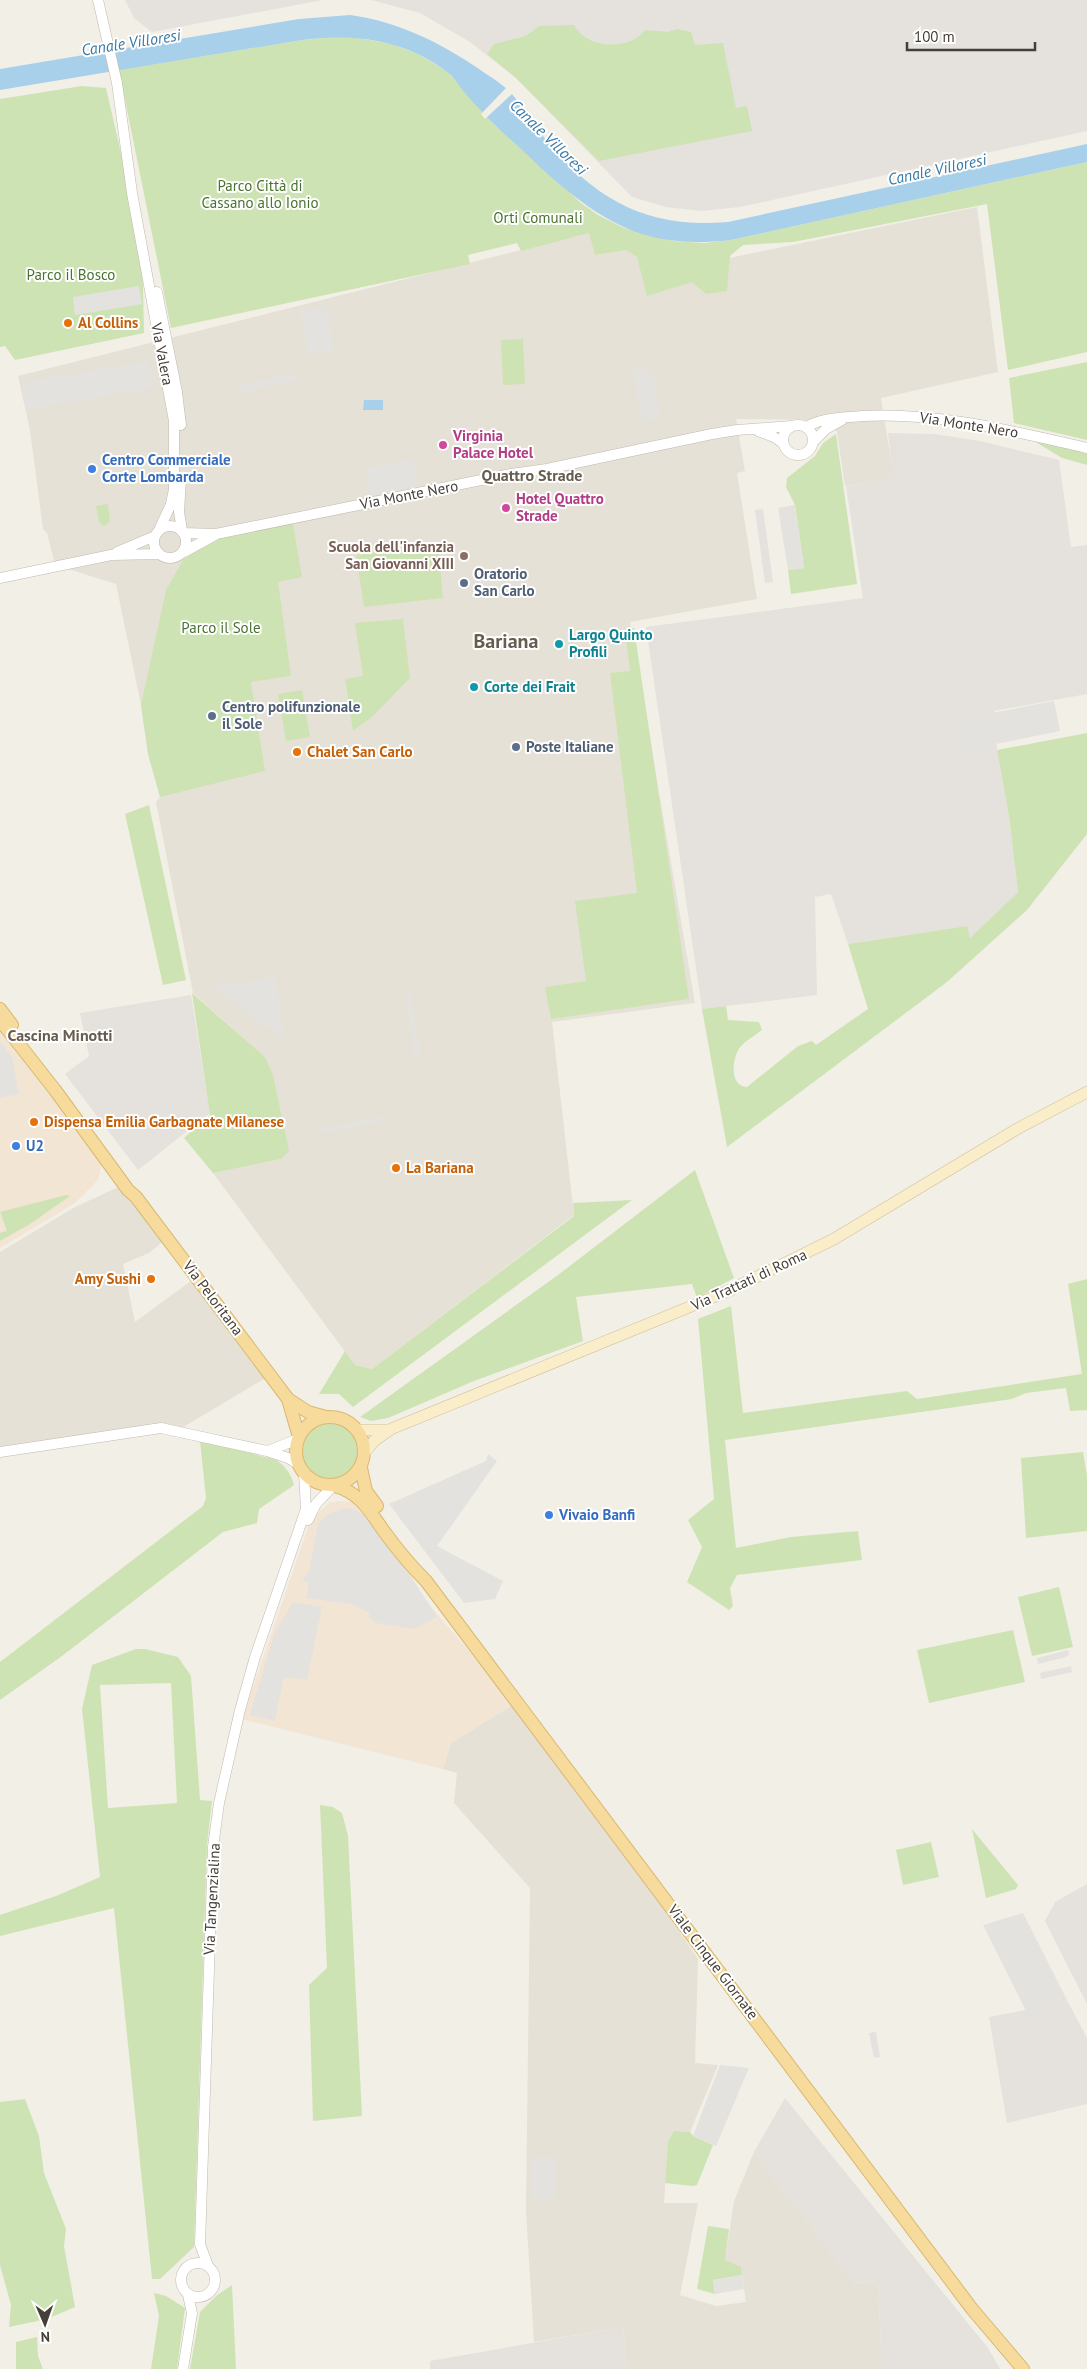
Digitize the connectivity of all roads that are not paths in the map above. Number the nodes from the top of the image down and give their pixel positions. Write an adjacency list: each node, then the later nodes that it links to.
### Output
1 (97, 0): 2 (street, Via Valera)
2 (131, 177): 10 (street, Via Valera); 11 (street, Via Valera)
3 (849, 417): 5 (street, Via Monte Nero); 7 (street, Via Monte Nero); 9 (street, Via Monte Nero)
4 (791, 426): 5 (street); 6 (street, Via Monte Nero); 8 (street)
5 (806, 427): 7 (street)
6 (750, 429): 8 (street, Via Monte Nero); 12 (street, Via Monte Nero)
7 (813, 442): 8 (street)
8 (784, 444)
9 (1087, 448)
10 (183, 532): 11 (street); 12 (street, Via Monte Nero); 13 (street)
11 (157, 533): 14 (street); 15 (street)
12 (216, 534): 13 (street, Via Monte Nero)
13 (184, 552): 14 (street)
14 (159, 554): 15 (street)
15 (111, 555): 16 (street)
16 (0, 578)
17 (0, 1009): 20 (main road, Via Peloritana)
18 (0, 1020): 20 (main road, Via Peloritana)
19 (1087, 1092): 23 (main road, Via Trattati di Roma)
20 (136, 1197): 21 (main road, Via Peloritana)
21 (288, 1400): 22 (main road, Via Peloritana); 25 (main road, Via Peloritana)
22 (327, 1417): 24 (main road); 25 (main road)
23 (391, 1429): 24 (main road, Via Trattati di Roma); 28 (main road, Via Trattati di Roma)
24 (358, 1430): 28 (main road)
25 (299, 1438): 26 (street); 30 (main road)
26 (267, 1451): 27 (street); 30 (street)
27 (0, 1452)
28 (365, 1452): 29 (main road)
29 (361, 1468): 31 (main road); 33 (main road)
30 (301, 1469): 31 (main road); 32 (street, Via Tangenzialina)
31 (334, 1486): 32 (street, Via Tangenzialina); 33 (main road)
32 (288, 1564): 34 (street, Via Tangenzialina)
33 (426, 1581): 40 (main road, Viale Cinque Giornate)
34 (200, 2244): 35 (street, Via Tangenzialina); 36 (street, Via Tangenzialina)
35 (190, 2265): 36 (street); 37 (street, Via Tangenzialina)
36 (208, 2266): 38 (street, Via Tangenzialina)
37 (188, 2295): 38 (street); 39 (street, Via Tangenzialina)
38 (203, 2297): 39 (street, Via Tangenzialina)
39 (192, 2313): 41 (street, Via Tangenzialina)
40 (984, 2324): 42 (main road, Viale Cinque Giornate); 43 (main road, Viale Cinque Giornate)
41 (183, 2369)
42 (1013, 2369)
43 (1023, 2369)

